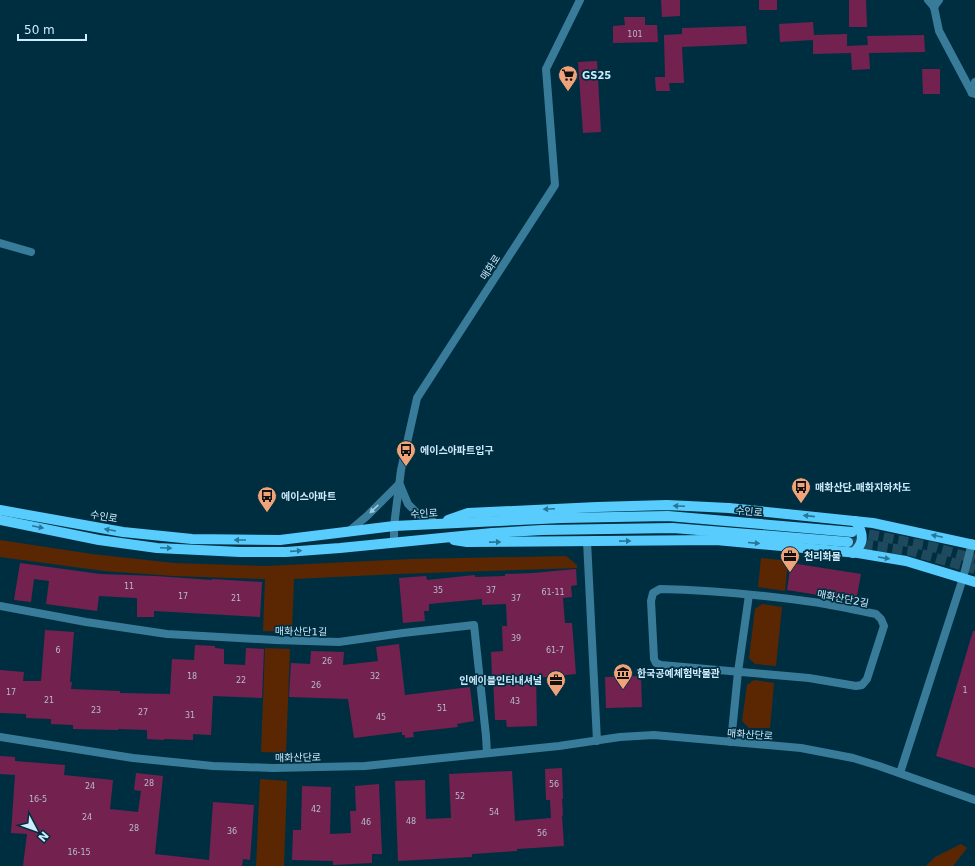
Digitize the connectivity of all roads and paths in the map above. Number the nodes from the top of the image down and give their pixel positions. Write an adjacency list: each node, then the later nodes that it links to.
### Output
1 (580, 0): 8 (street, 매화로)
2 (928, 0): 3 (street)
3 (936, 4): 5 (street)
4 (975, 82): 5 (street)
5 (973, 94)
6 (0, 243): 7 (street)
7 (31, 252)
8 (399, 484): 12 (street); 13 (street, 매화로); 14 (street, one-way to 14)
9 (0, 510): 14 (main road, 수인로, one-way to 9)
10 (0, 520): 19 (main road, one-way to 19)
11 (856, 521): 12 (main road, one-way to 12); 20 (main road, one-way to 11); 21 (main road)
12 (438, 524): 13 (main road, 수인로); 15 (main road, 수인로)
13 (394, 526): 14 (main road, 수인로); 19 (street, 매화로)
14 (348, 532)
15 (852, 532)
16 (442, 538): 17 (main road, one-way to 17); 18 (main road); 19 (main road)
17 (588, 541): 21 (main road, one-way to 21); 28 (street)
18 (848, 542)
19 (394, 543)
20 (973, 544): 22 (street)
21 (853, 553): 22 (main road, one-way to 22)
22 (963, 578): 23 (main road); 31 (street)
23 (975, 582)
24 (748, 595): 26 (street); 26 (street, 매화산단2길); 26 (street, 매화산단2길)
25 (0, 606): 30 (street, 매화산단1길)
26 (738, 672): 29 (street)
27 (0, 737): 30 (street, 매화산단로)
28 (597, 741): 29 (street, 매화산단로); 30 (street, 매화산단로)
29 (731, 742): 31 (street, 매화산단로)
30 (487, 754)
31 (900, 773): 32 (street, 매화산단로)
32 (975, 800)

